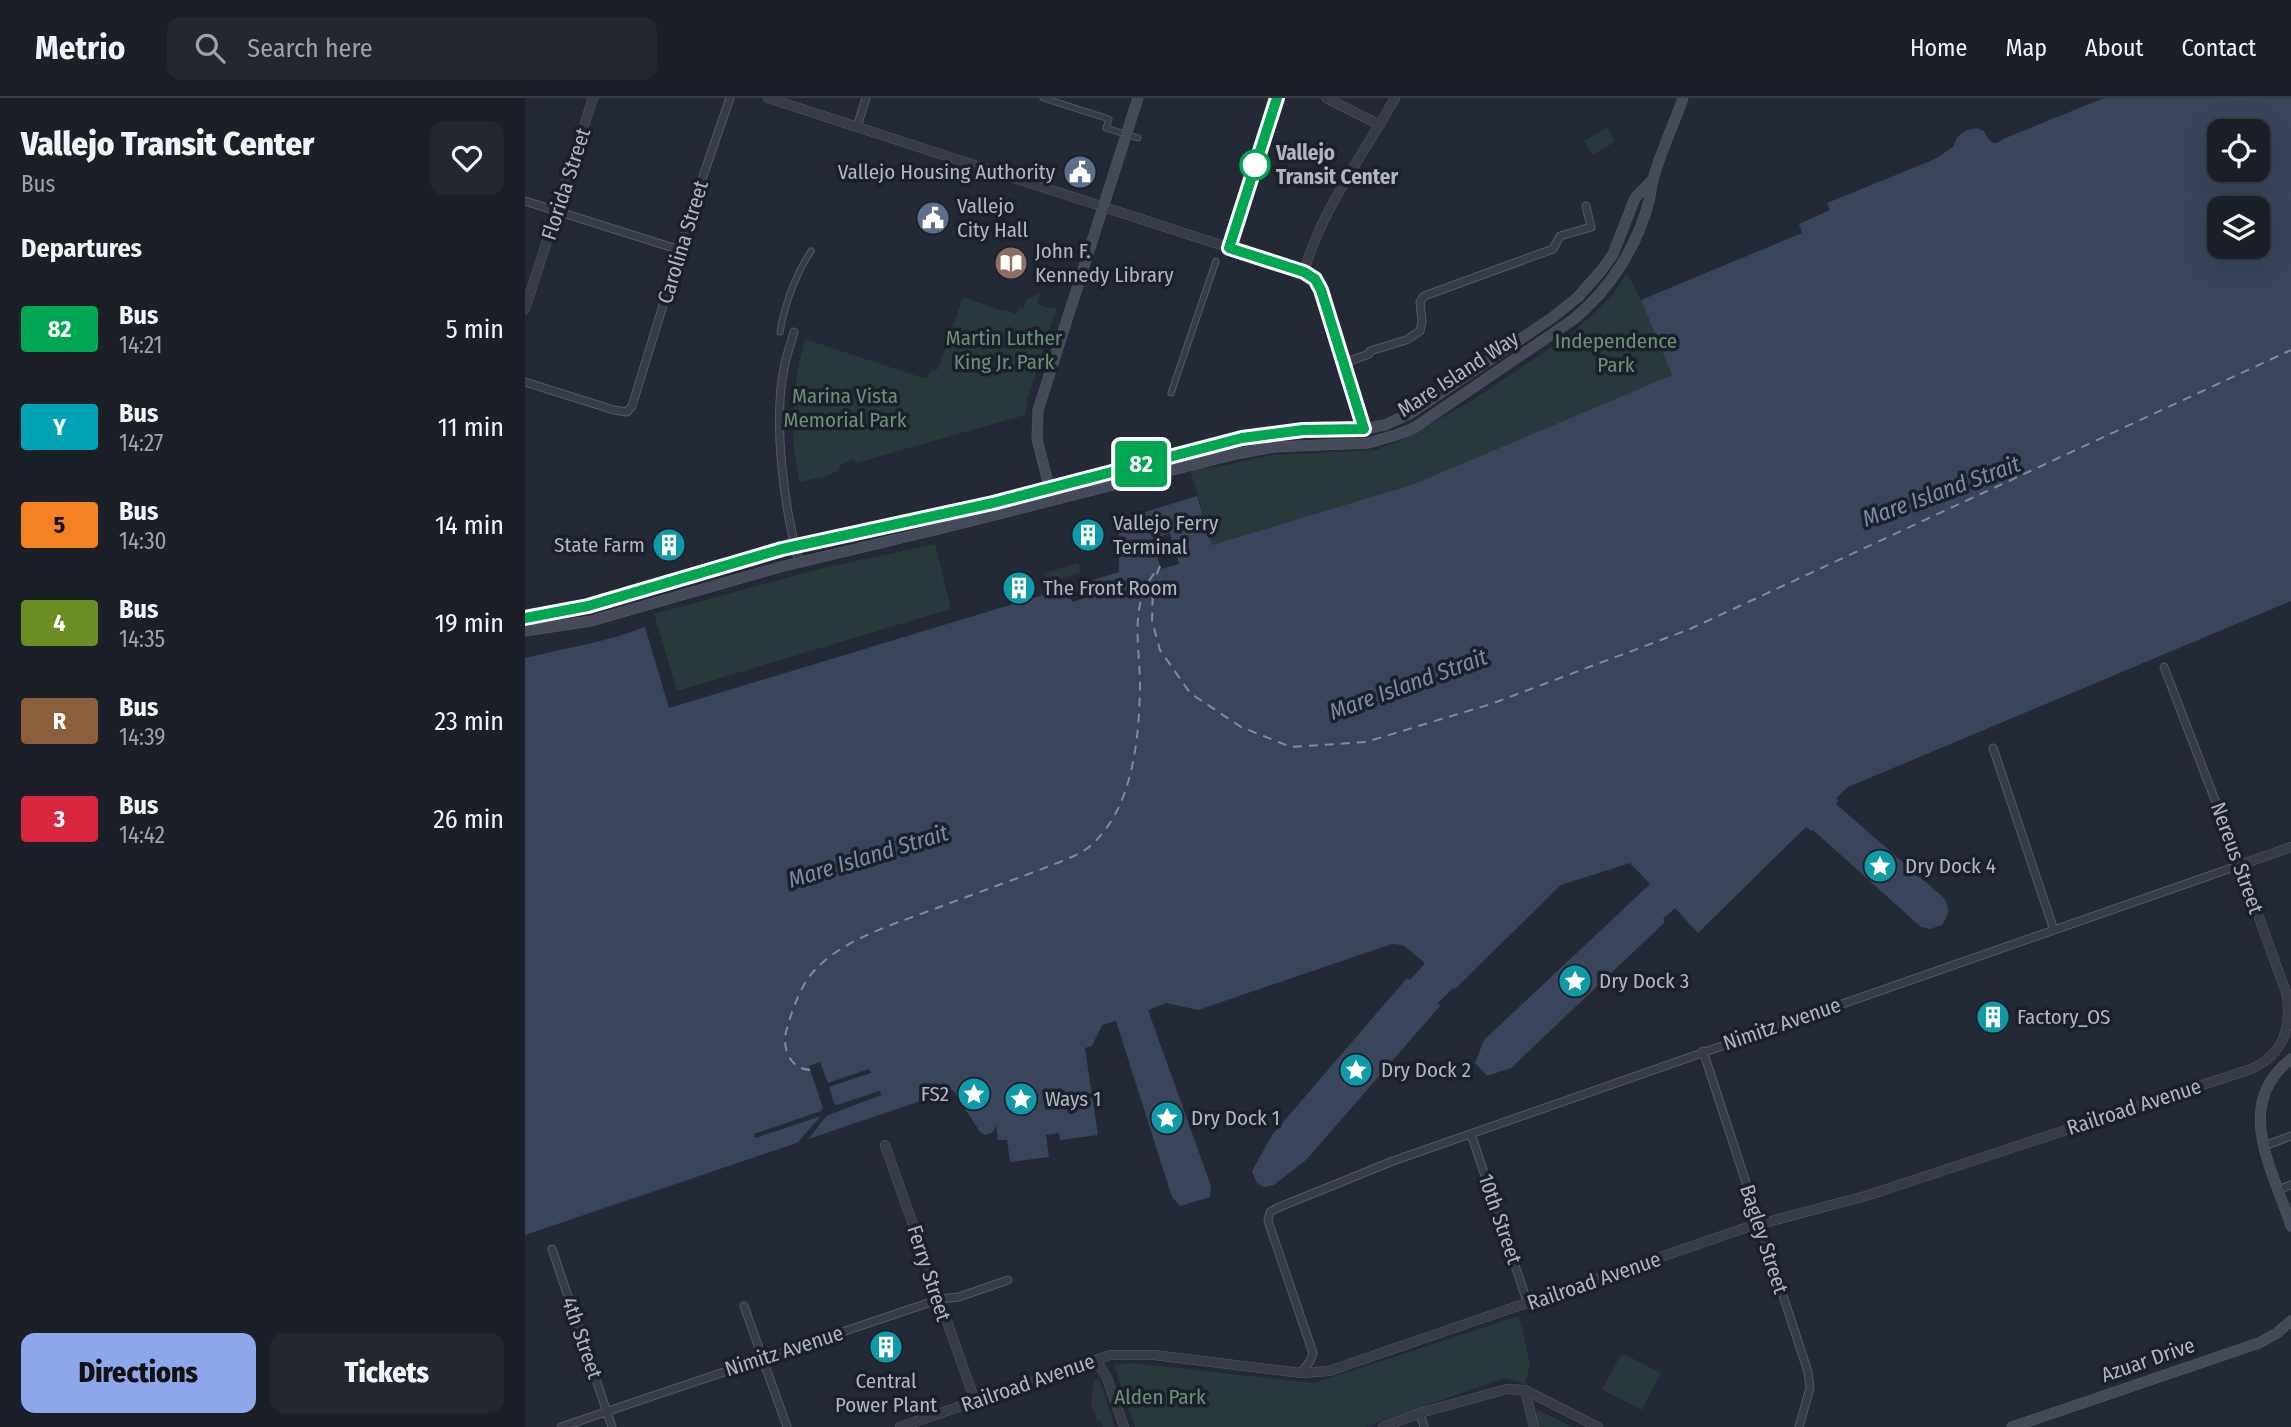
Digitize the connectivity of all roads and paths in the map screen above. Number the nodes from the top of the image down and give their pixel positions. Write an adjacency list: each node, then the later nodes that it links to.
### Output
1 (593, 98): 18 (street, Florida Street)
2 (730, 98): 19 (street, Carolina Street)
3 (768, 98): 11 (street)
4 (866, 98): 11 (street)
5 (1043, 98): 12 (street)
6 (1138, 98): 12 (main road)
7 (1326, 98): 10 (street)
8 (1395, 98): 10 (street)
9 (1683, 98): 14 (main road)
10 (1380, 125): 22 (street)
11 (857, 127): 17 (street)
12 (1126, 135): 13 (street); 17 (main road)
13 (1138, 138)
14 (1653, 179): 29 (main road, Mare Island Way); 30 (main road, Mare Island Way)
15 (525, 201): 18 (street)
16 (1586, 205): 26 (street)
17 (1103, 206): 22 (street); 31 (main road)
18 (557, 212): 19 (street); 23 (street, Florida Street)
19 (680, 250): 27 (street, Carolina Street)
20 (811, 251): 24 (street)
21 (1216, 261): 28 (street)
22 (1304, 272): 26 (street)
23 (525, 309)
24 (780, 332)
25 (794, 332): 33 (street)
26 (1345, 363): 29 (street)
27 (525, 382)
28 (1171, 393)
29 (1364, 429): 30 (main road); 31 (main road, Mare Island Way)
30 (1368, 443): 32 (main road, Mare Island Way)
31 (1049, 488): 32 (main road); 33 (main road, Mare Island Way)
32 (1053, 501): 34 (main road, Mare Island Way)
33 (795, 546): 34 (street); 35 (main road, Mare Island Way)
34 (799, 562): 36 (main road, Mare Island Way)
35 (525, 618)
36 (525, 631)
37 (2164, 667): 40 (street, Nereus Street)
38 (1993, 748): 41 (street)
39 (2291, 847): 40 (street, Nimitz Avenue)
40 (2241, 865): 41 (street, Nimitz Avenue); 42 (street, Nereus Street)
41 (2054, 930): 43 (street, Nimitz Avenue)
42 (2277, 1049): 51 (street, Railroad Avenue)
43 (1703, 1051): 45 (street, Nimitz Avenue); 51 (street, Bagley Street)
44 (2291, 1059): 48 (main road)
45 (1471, 1134): 56 (street, 10th Street); 61 (street, Nimitz Avenue)
46 (2291, 1136): 48 (street)
47 (885, 1145): 55 (street, Ferry Street)
48 (2264, 1146): 50 (main road)
49 (2291, 1185): 50 (street)
50 (2284, 1195): 52 (main road)
51 (1758, 1224): 56 (street, Railroad Avenue); 75 (street, Bagley Street)
52 (2291, 1226)
53 (552, 1248): 64 (street, 4th Street)
54 (1009, 1280): 55 (street, Nimitz Avenue)
55 (940, 1299): 59 (street, Nimitz Avenue); 63 (street, Ferry Street)
56 (1528, 1304): 61 (street, Railroad Avenue)
57 (744, 1306): 59 (street)
58 (2291, 1321): 76 (main road, Azuar Drive)
59 (762, 1357): 64 (street, Nimitz Avenue); 68 (street)
60 (1096, 1360): 61 (street, Railroad Avenue); 63 (street, Railroad Avenue); 70 (street)
61 (1301, 1373)
62 (1525, 1390): 65 (street); 73 (street); 74 (street)
63 (975, 1401): 69 (street, Railroad Avenue)
64 (607, 1412): 66 (street, Nimitz Avenue); 67 (street, 4th Street)
65 (1420, 1413): 71 (street); 72 (street)
66 (561, 1427)
67 (612, 1427)
68 (787, 1427)
69 (900, 1427)
70 (1124, 1427)
71 (1383, 1427)
72 (1424, 1427)
73 (1534, 1427)
74 (1598, 1427)
75 (1798, 1427)
76 (2012, 1427)

